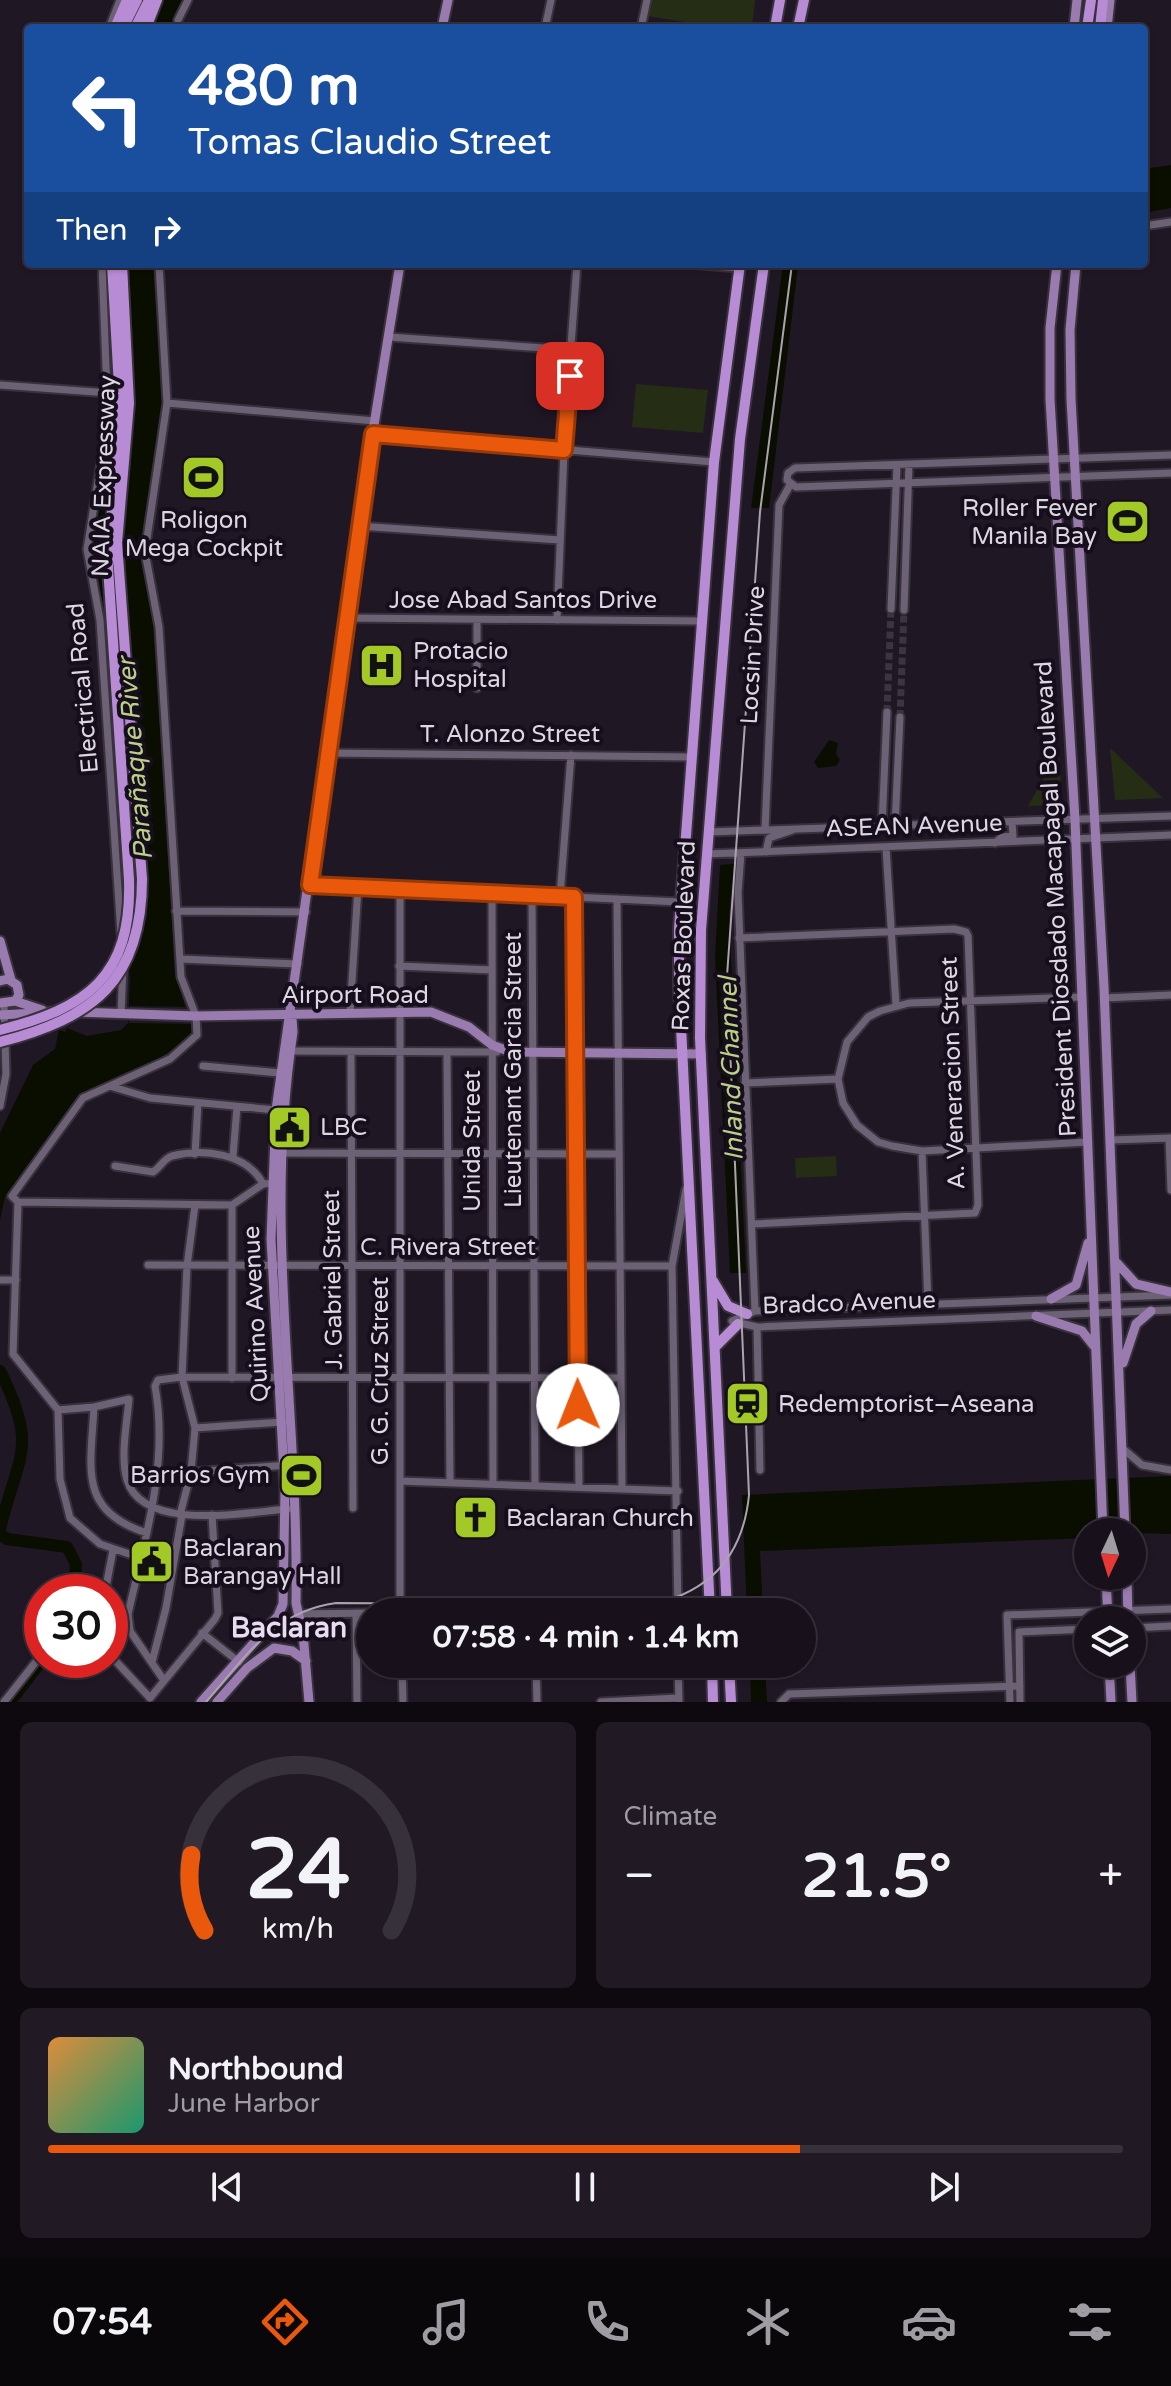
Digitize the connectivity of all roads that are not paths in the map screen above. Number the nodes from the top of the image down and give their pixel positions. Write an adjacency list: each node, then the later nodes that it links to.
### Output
1 (120, 0): 17 (street)
2 (127, 0): 18 (highway)
3 (137, 0): 19 (highway)
4 (149, 0): 20 (highway)
5 (157, 0): 21 (highway)
6 (188, 0): 16 (street)
7 (448, 0): 22 (main road)
8 (551, 0): 23 (street)
9 (647, 0): 24 (street)
10 (780, 0): 25 (highway)
11 (804, 0): 26 (highway)
12 (1077, 0): 27 (main road)
13 (1091, 0): 28 (highway)
14 (1103, 0): 29 (highway)
15 (1110, 0): 30 (main road)
16 (178, 20)
17 (111, 24)
18 (117, 24)
19 (125, 24)
20 (137, 24)
21 (148, 24)
22 (443, 24)
23 (546, 24)
24 (642, 24)
25 (776, 24)
26 (799, 24)
27 (1074, 24)
28 (1088, 24)
29 (1100, 24)
30 (1107, 24)
31 (1171, 222): 32 (street)
32 (1148, 225)
33 (102, 268): 46 (street, Electrical Road)
34 (112, 268): 124 (highway, NAIA Expressway, bridge)
35 (124, 268): 125 (highway, NAIA Expressway, bridge)
36 (159, 268): 47 (street)
37 (399, 268): 43 (main road, Quirino Avenue)
38 (577, 268): 44 (street)
39 (740, 268): 54 (highway, Roxas Boulevard)
40 (763, 268): 85 (highway, Roxas Boulevard)
41 (1057, 268): 53 (main road, President Diosdado Macapagal Boulevard)
42 (1076, 268): 52 (main road, President Diosdado Macapagal Boulevard)
43 (389, 337): 44 (street); 48 (main road, Quirino Avenue)
44 (572, 350): 50 (street)
45 (0, 385): 46 (street)
46 (109, 393): 121 (street, Electrical Road)
47 (167, 403): 48 (street); 103 (street)
48 (375, 421): 49 (main road, Quirino Avenue)
49 (373, 434): 50 (street); 63 (main road, Quirino Avenue)
50 (564, 450): 54 (street); 64 (street)
51 (1171, 455): 52 (street)
52 (1073, 458): 53 (street); 59 (main road, President Diosdado Macapagal Boulevard)
53 (1054, 459): 56 (street); 58 (main road, President Diosdado Macapagal Boulevard)
54 (714, 462): 70 (highway, Roxas Boulevard)
55 (897, 465): 56 (street); 61 (street); 62 (street)
56 (909, 465): 60 (street)
57 (1171, 473): 59 (street)
58 (1055, 476): 59 (street); 60 (street); 79 (main road, President Diosdado Macapagal Boulevard)
59 (1074, 476): 78 (main road, President Diosdado Macapagal Boulevard)
60 (909, 482): 61 (street); 66 (street)
61 (896, 483): 62 (street); 65 (street)
62 (790, 485): 84 (street, Locsin Drive)
63 (359, 526): 64 (street); 67 (main road, Quirino Avenue)
64 (560, 540): 69 (street)
65 (891, 609)
66 (904, 610)
67 (346, 618): 68 (street, Jose Abad Santos Drive); 74 (main road, Quirino Avenue)
68 (477, 620): 69 (street, Jose Abad Santos Drive); 71 (street)
69 (557, 620): 70 (street, Jose Abad Santos Drive)
70 (701, 621): 76 (highway, Roxas Boulevard)
71 (477, 688)
72 (887, 712): 81 (street)
73 (900, 717): 82 (street)
74 (328, 753): 75 (street, T. Alonzo Street); 94 (main road, Quirino Avenue)
75 (571, 755): 76 (street, T. Alonzo Street); 99 (street)
76 (692, 757): 102 (highway, Roxas Boulevard)
77 (1171, 816): 78 (street, ASEAN Avenue)
78 (1095, 819): 79 (street, ASEAN Avenue); 88 (main road, President Diosdado Macapagal Boulevard)
79 (1075, 820): 80 (street, ASEAN Avenue); 87 (main road, President Diosdado Macapagal Boulevard)
80 (1012, 822): 82 (street, ASEAN Avenue); 89 (street)
81 (882, 826): 82 (street, ASEAN Avenue); 83 (street, ASEAN Avenue)
82 (895, 826)
83 (796, 829): 84 (street, ASEAN Avenue); 91 (street)
84 (765, 830): 85 (street, ASEAN Avenue)
85 (708, 832): 93 (highway, Roxas Boulevard)
86 (1171, 835): 88 (street, ASEAN Avenue)
87 (1076, 839): 88 (street, ASEAN Avenue); 89 (street, ASEAN Avenue); 114 (main road, President Diosdado Macapagal Boulevard)
88 (1096, 839): 115 (main road, President Diosdado Macapagal Boulevard)
89 (995, 843): 90 (street, ASEAN Avenue)
90 (886, 848): 91 (street, ASEAN Avenue); 105 (street)
91 (766, 852): 92 (street, ASEAN Avenue)
92 (741, 853): 93 (street, ASEAN Avenue); 106 (street)
93 (706, 854): 135 (highway, Roxas Boulevard)
94 (310, 885): 95 (street); 104 (main road, Quirino Avenue)
95 (358, 887): 96 (street); 120 (street)
96 (400, 889): 97 (street); 110 (street, G. G. Cruz Street)
97 (492, 893): 98 (street); 111 (street, Unida Street)
98 (532, 895): 99 (street); 131 (street, Lieutenant Garcia Street)
99 (560, 896): 100 (street)
100 (574, 897): 101 (street); 132 (street)
101 (617, 899): 102 (street); 133 (street)
102 (680, 902): 134 (highway, Roxas Boulevard)
103 (176, 911): 104 (street); 108 (street)
104 (306, 912): 109 (main road, Quirino Avenue)
105 (892, 934): 106 (street); 116 (street, A. Veneracion Street); 117 (street)
106 (739, 938): 139 (street)
107 (0, 941): 112 (main road)
108 (180, 959): 109 (street); 123 (street)
109 (298, 964): 122 (main road, Quirino Avenue)
110 (399, 966): 111 (street); 119 (street, G. G. Cruz Street)
111 (492, 970): 126 (street, Unida Street)
112 (6, 980): 118 (main road)
113 (1171, 995): 115 (street)
114 (1082, 997): 116 (street); 147 (main road, President Diosdado Macapagal Boulevard)
115 (1104, 998): 146 (main road, President Diosdado Macapagal Boulevard)
116 (970, 1001): 117 (street); 148 (street, A. Veneracion Street)
117 (896, 1005): 138 (street)
118 (6, 1007): 121 (main road, Airport Road); 125 (street)
119 (399, 1012): 120 (main road, Airport Road); 126 (main road, Airport Road); 129 (street, G. G. Cruz Street)
120 (350, 1013): 122 (main road, Airport Road)
121 (125, 1014): 123 (main road, Airport Road)
122 (291, 1015): 123 (main road, Airport Road); 127 (main road, Quirino Avenue); 137 (main road, Quirino Avenue)
123 (194, 1016): 140 (street)
124 (0, 1030)
125 (3, 1046): 142 (street)
126 (492, 1048): 130 (street); 131 (main road, Airport Road); 155 (street, Unida Street)
127 (290, 1051): 128 (street); 150 (main road, Quirino Avenue)
128 (351, 1052): 129 (street); 152 (street, J. Gabriel Street)
129 (399, 1052): 130 (street); 153 (street, G. G. Cruz Street)
130 (447, 1052): 154 (street)
131 (533, 1053): 132 (main road, Airport Road); 156 (street, Lieutenant Garcia Street)
132 (576, 1053): 133 (main road, Airport Road); 157 (street)
133 (619, 1053): 134 (main road, Airport Road); 158 (street)
134 (683, 1054): 135 (main road, Airport Road); 161 (highway, Roxas Boulevard)
135 (701, 1054): 183 (highway, Roxas Boulevard)
136 (203, 1066): 137 (street)
137 (280, 1073): 144 (main road, Quirino Avenue)
138 (838, 1079): 139 (street); 149 (street)
139 (745, 1083): 168 (street)
140 (113, 1087): 141 (street); 164 (street)
141 (198, 1103): 143 (street); 151 (street)
142 (0, 1106)
143 (237, 1107): 144 (street); 159 (street)
144 (276, 1110): 162 (main road, Quirino Avenue)
145 (1170, 1138): 146 (street); 163 (street)
146 (1111, 1140): 170 (main road, President Diosdado Macapagal Boulevard)
147 (1088, 1142): 148 (street); 169 (main road, President Diosdado Macapagal Boulevard)
148 (976, 1147): 149 (street); 167 (street, A. Veneracion Street)
149 (922, 1151): 167 (street)
150 (280, 1153): 152 (street); 162 (main road, Quirino Avenue)
151 (195, 1154): 159 (street); 160 (street)
152 (350, 1154): 153 (street); 180 (street, J. Gabriel Street)
153 (400, 1154): 154 (street); 181 (street, G. G. Cruz Street)
154 (447, 1154): 155 (street); 182 (street)
155 (491, 1154): 156 (street); 173 (street, Unida Street)
156 (534, 1154): 157 (street); 174 (street, Lieutenant Garcia Street)
157 (576, 1154): 158 (street); 175 (street)
158 (619, 1154): 176 (street)
159 (233, 1156): 162 (street)
160 (115, 1166)
161 (688, 1176): 177 (street); 243 (highway, Roxas Boulevard)
162 (271, 1183): 166 (street); 179 (main road, Quirino Avenue)
163 (1171, 1190)
164 (16, 1200): 165 (street); 185 (street)
165 (195, 1205): 166 (street); 172 (street)
166 (232, 1205): 178 (street)
167 (925, 1218): 168 (street); 191 (street)
168 (752, 1224): 195 (street)
169 (1091, 1228): 188 (main road, President Diosdado Macapagal Boulevard); 189 (main road)
170 (1115, 1261): 186 (main road); 187 (main road, President Diosdado Macapagal Boulevard)
171 (148, 1265): 172 (street, C. Rivera Street)
172 (187, 1266): 178 (street, C. Rivera Street); 204 (street)
173 (493, 1266): 174 (street, C. Rivera Street); 182 (street, C. Rivera Street); 210 (street, Unida Street)
174 (535, 1266): 175 (street, C. Rivera Street); 211 (street, Lieutenant Garcia Street)
175 (577, 1266): 176 (street, C. Rivera Street); 212 (street)
176 (620, 1266): 177 (street, C. Rivera Street); 213 (street)
177 (672, 1266): 229 (street)
178 (232, 1267): 179 (street, C. Rivera Street); 205 (street)
179 (276, 1267): 180 (street, C. Rivera Street); 206 (main road, Quirino Avenue)
180 (353, 1267): 181 (street, C. Rivera Street); 207 (street, J. Gabriel Street)
181 (400, 1267): 182 (street, C. Rivera Street); 208 (street, G. G. Cruz Street)
182 (447, 1267): 209 (street)
183 (711, 1277): 195 (highway); 201 (highway, Roxas Boulevard)
184 (0, 1280): 185 (street)
185 (16, 1280): 215 (street)
186 (1171, 1293): 187 (street, Bradco Avenue)
187 (1117, 1297): 188 (street, Bradco Avenue); 194 (main road, President Diosdado Macapagal Boulevard)
188 (1095, 1298): 189 (street, Bradco Avenue); 196 (main road, President Diosdado Macapagal Boulevard)
189 (1051, 1299): 190 (street, Bradco Avenue)
190 (1017, 1301): 191 (street, Bradco Avenue); 197 (street)
191 (928, 1304): 195 (street, Bradco Avenue)
192 (1171, 1310): 193 (street, Bradco Avenue)
193 (1151, 1311): 194 (street, Bradco Avenue); 203 (main road)
194 (1118, 1312): 196 (street, Bradco Avenue); 203 (main road, President Diosdado Macapagal Boulevard)
195 (751, 1313): 199 (street, Bradco Avenue)
196 (1095, 1313): 198 (street, Bradco Avenue); 202 (main road, President Diosdado Macapagal Boulevard)
197 (1010, 1316): 198 (street, Bradco Avenue); 200 (street, Bradco Avenue)
198 (1036, 1316): 202 (main road)
199 (738, 1324): 200 (street, Bradco Avenue); 201 (highway)
200 (757, 1327): 220 (street)
201 (713, 1349): 244 (highway, Roxas Boulevard)
202 (1097, 1354): 235 (main road, President Diosdado Macapagal Boulevard)
203 (1120, 1374): 218 (main road, President Diosdado Macapagal Boulevard)
204 (182, 1377): 205 (street); 217 (street); 230 (street)
205 (232, 1378): 206 (street)
206 (283, 1378): 207 (street); 216 (main road, Quirino Avenue)
207 (354, 1378): 208 (street); 231 (street, J. Gabriel Street)
208 (401, 1378): 209 (street); 223 (street, G. G. Cruz Street)
209 (449, 1378): 210 (street); 224 (street)
210 (493, 1378): 211 (street); 225 (street, Unida Street)
211 (536, 1378): 212 (street); 226 (street, Lieutenant Garcia Street)
212 (578, 1378): 213 (street); 227 (street)
213 (621, 1378): 228 (street)
214 (94, 1407): 215 (street); 230 (street); 237 (street)
215 (58, 1410): 238 (street)
216 (286, 1422): 217 (street); 219 (main road, Quirino Avenue)
217 (195, 1428): 222 (street)
218 (1122, 1448): 221 (street); 236 (main road, President Diosdado Macapagal Boulevard)
219 (288, 1465): 222 (street); 232 (main road, Quirino Avenue)
220 (760, 1470)
221 (1171, 1470)
222 (191, 1472): 233 (street)
223 (400, 1481): 224 (street); 241 (street, G. G. Cruz Street)
224 (450, 1482): 225 (street)
225 (493, 1484): 226 (street)
226 (535, 1485): 227 (street)
227 (579, 1487): 228 (street)
228 (622, 1489): 229 (street)
229 (678, 1491): 242 (street)
230 (153, 1507): 233 (street); 237 (street)
231 (353, 1508)
232 (290, 1509): 234 (street); 246 (main road, Quirino Avenue); 247 (main road, Quirino Avenue)
233 (181, 1515): 234 (street); 257 (street)
234 (212, 1515): 254 (street)
235 (1103, 1518)
236 (1124, 1518)
237 (147, 1533): 239 (street)
238 (113, 1550): 239 (street); 240 (street)
239 (141, 1558): 257 (street)
240 (108, 1574)
241 (400, 1598)
242 (678, 1598)
243 (709, 1598)
244 (726, 1598)
245 (1171, 1609): 248 (street)
246 (297, 1610): 247 (main road); 249 (street); 256 (main road, Quirino Avenue)
247 (279, 1612): 255 (main road)
248 (1146, 1612)
249 (356, 1613)
250 (1074, 1616): 270 (street)
251 (1171, 1626): 252 (street)
252 (1146, 1627)
253 (1074, 1630): 271 (street)
254 (202, 1633): 255 (street); 269 (street)
255 (237, 1660): 258 (street); 274 (main road)
256 (306, 1661): 258 (main road); 276 (main road, Quirino Avenue)
257 (152, 1662): 269 (street)
258 (247, 1668): 275 (main road)
259 (128, 1674): 269 (street)
260 (24, 1677): 273 (street)
261 (357, 1678): 277 (street)
262 (402, 1678): 278 (street)
263 (536, 1678): 279 (street)
264 (678, 1678): 272 (street)
265 (712, 1678): 281 (highway)
266 (730, 1678): 282 (highway)
267 (1110, 1678): 286 (main road)
268 (1131, 1678): 287 (main road)
269 (163, 1679)
270 (1010, 1686): 271 (street); 283 (street); 284 (street)
271 (1020, 1686): 285 (street)
272 (678, 1700): 280 (street)
273 (4, 1702)
274 (201, 1702)
275 (217, 1702)
276 (309, 1702)
277 (357, 1702)
278 (403, 1702)
279 (537, 1702)
280 (601, 1702)
281 (713, 1702)
282 (731, 1702)
283 (781, 1702)
284 (1010, 1702)
285 (1020, 1702)
286 (1111, 1702)
287 (1132, 1702)

